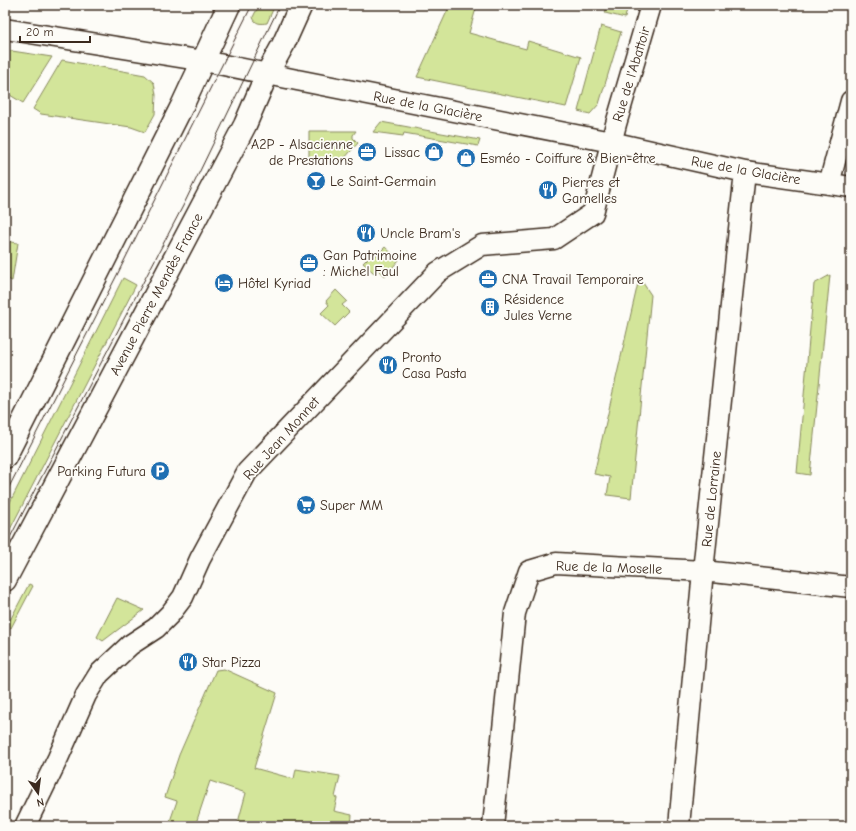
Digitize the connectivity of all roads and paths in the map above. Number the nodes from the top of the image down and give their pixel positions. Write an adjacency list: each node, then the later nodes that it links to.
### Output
1 (229, 5): 5 (main road)
2 (301, 5): 6 (main road, Avenue Pierre Mendès France)
3 (651, 5): 8 (street, Rue de l'Abattoir)
4 (5, 29): 5 (street, Rue de la Glacière)
5 (204, 61): 6 (street, Rue de la Glacière); 12 (main road)
6 (267, 74): 8 (street, Rue de la Glacière); 14 (main road, Avenue Pierre Mendès France)
7 (851, 101): 10 (street)
8 (611, 142): 9 (street, Rue de la Glacière); 16 (street, Rue Jean Monnet)
9 (745, 172): 10 (street, Rue de la Glacière); 13 (street, Rue de Lorraine)
10 (829, 184): 11 (street, Rue de la Glacière)
11 (851, 187)
12 (5, 457)
13 (703, 571): 15 (street, Rue de la Moselle); 17 (street, Rue de la Moselle); 18 (street, Rue de Lorraine)
14 (5, 580)
15 (851, 587)
16 (25, 826)
17 (493, 826)
18 (679, 826)

